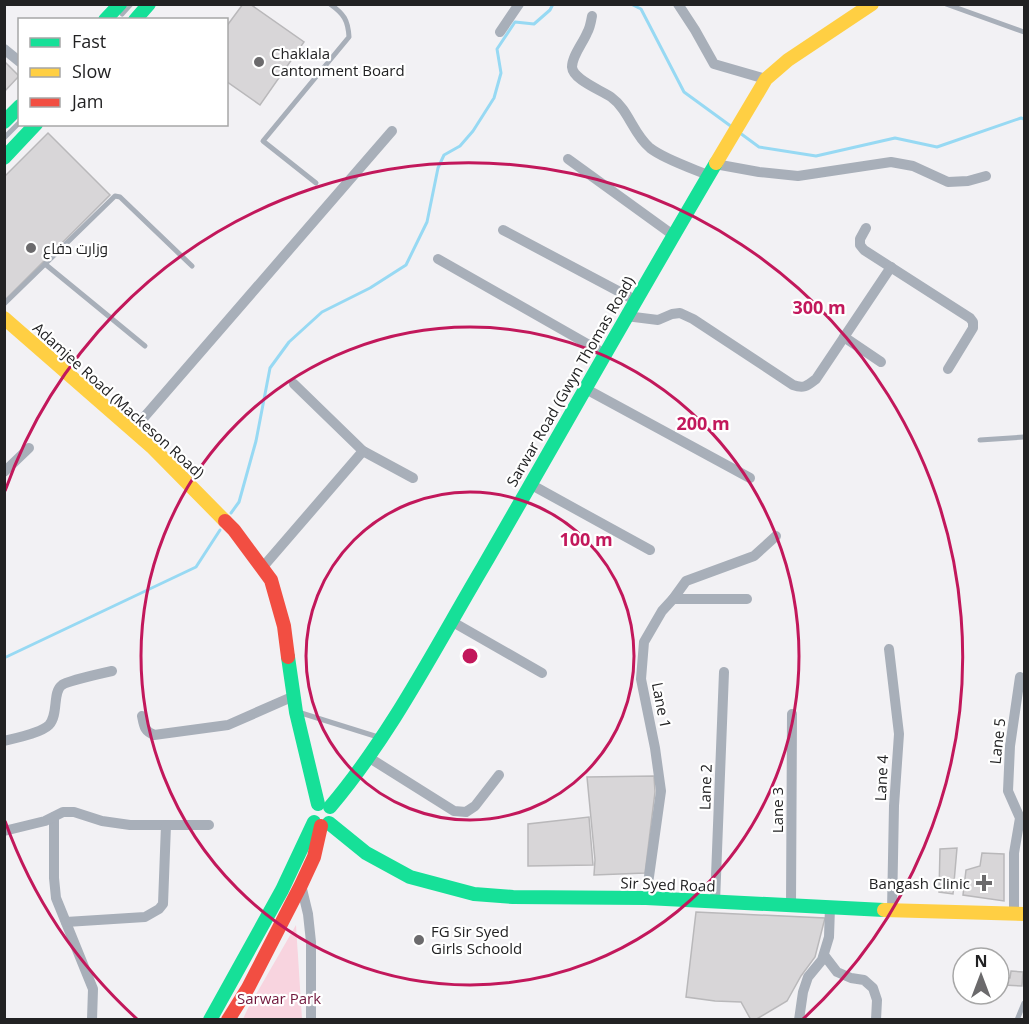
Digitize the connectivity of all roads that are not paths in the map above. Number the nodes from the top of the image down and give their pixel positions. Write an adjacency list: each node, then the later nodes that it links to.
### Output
1 (149, 4): 10 (street)
2 (330, 4): 26 (lane)
3 (519, 4): 11 (street)
4 (678, 4): 15 (street)
5 (872, 4): 15 (street, Sarwar Road (Gwyn Thomas Road))
6 (946, 4): 12 (lane)
7 (120, 8): 9 (street)
8 (592, 16): 24 (street)
9 (108, 18)
10 (137, 18)
11 (500, 32)
12 (1024, 32)
13 (4, 49): 14 (street)
14 (18, 60)
15 (766, 79): 24 (street, Sarwar Road (Gwyn Thomas Road))
16 (18, 108): 17 (street)
17 (4, 122)
18 (18, 124): 21 (lane)
19 (34, 126): 22 (street)
20 (392, 131): 45 (street)
21 (4, 138)
22 (4, 158)
23 (568, 159): 29 (street)
24 (712, 169): 25 (street); 29 (street, Sarwar Road (Gwyn Thomas Road))
25 (986, 176)
26 (316, 183)
27 (866, 228): 33 (street)
28 (503, 230): 34 (street)
29 (673, 235): 34 (street, Sarwar Road (Gwyn Thomas Road))
30 (438, 259): 40 (street)
31 (45, 264): 32 (lane); 35 (lane); 39 (lane)
32 (192, 266)
33 (891, 267): 38 (street); 42 (street)
34 (635, 300): 36 (street, Sarwar Road (Gwyn Thomas Road))
35 (4, 304)
36 (626, 316): 38 (street); 40 (street, Sarwar Road (Gwyn Thomas Road))
37 (4, 318): 45 (street, Adamjee Road (Mackeson Road))
38 (844, 337): 41 (street)
39 (145, 346)
40 (605, 354): 44 (street, Sarwar Road (Gwyn Thomas Road))
41 (881, 362)
42 (948, 369)
43 (294, 384): 49 (street)
44 (586, 388): 52 (street); 53 (street, Sarwar Road (Gwyn Thomas Road))
45 (133, 430): 56 (street, Adamjee Road (Mackeson Road))
46 (1024, 437): 47 (lane)
47 (980, 440)
48 (29, 448): 50 (street)
49 (363, 451): 51 (street); 56 (street)
50 (4, 472)
51 (413, 478)
52 (750, 478)
53 (530, 484): 55 (street); 59 (street, Sarwar Road (Gwyn Thomas Road))
54 (776, 536): 57 (street, Lane 1)
55 (650, 550)
56 (262, 568): 65 (street, Adamjee Road (Mackeson Road))
57 (673, 599): 58 (street); 81 (street, Lane 1)
58 (747, 599)
59 (451, 621): 62 (street); 69 (street, Sarwar Road (Gwyn Thomas Road))
60 (889, 649): 85 (street, Lane 4)
61 (112, 671): 70 (street)
62 (542, 672)
63 (724, 672): 82 (street, Lane 2)
64 (1020, 677): 74 (street, Lane 5)
65 (294, 696): 66 (street, Adamjee Road (Mackeson Road)); 68 (street)
66 (297, 711): 69 (lane); 73 (street, Adamjee Road (Mackeson Road))
67 (792, 714): 83 (street, Lane 3)
68 (142, 716)
69 (382, 738): 71 (street, Sarwar Road (Gwyn Thomas Road))
70 (4, 741)
71 (368, 757): 72 (street); 73 (street, Sarwar Road (Gwyn Thomas Road))
72 (499, 775)
73 (324, 806): 76 (street); 76 (street)
74 (1020, 807): 86 (street, Lane 5)
75 (54, 817): 77 (street); 79 (street); 87 (street)
76 (322, 823): 80 (street); 81 (street, Sir Syed Road); 91 (street)
77 (166, 825): 78 (street); 87 (street)
78 (209, 825)
79 (4, 831)
80 (301, 885): 92 (street); 93 (street)
81 (646, 898): 82 (street, Sir Syed Road)
82 (716, 902): 83 (street, Sir Syed Road)
83 (791, 906): 84 (street, Sir Syed Road)
84 (830, 907): 85 (street, Sir Syed Road); 88 (street)
85 (892, 910): 86 (street, Sir Syed Road)
86 (1019, 914)
87 (66, 922): 90 (street)
88 (824, 955): 94 (street); 95 (street)
89 (1024, 1003): 96 (lane)
90 (92, 1020)
91 (210, 1020)
92 (228, 1020)
93 (310, 1020)
94 (799, 1020)
95 (876, 1020)
96 (1017, 1020)

